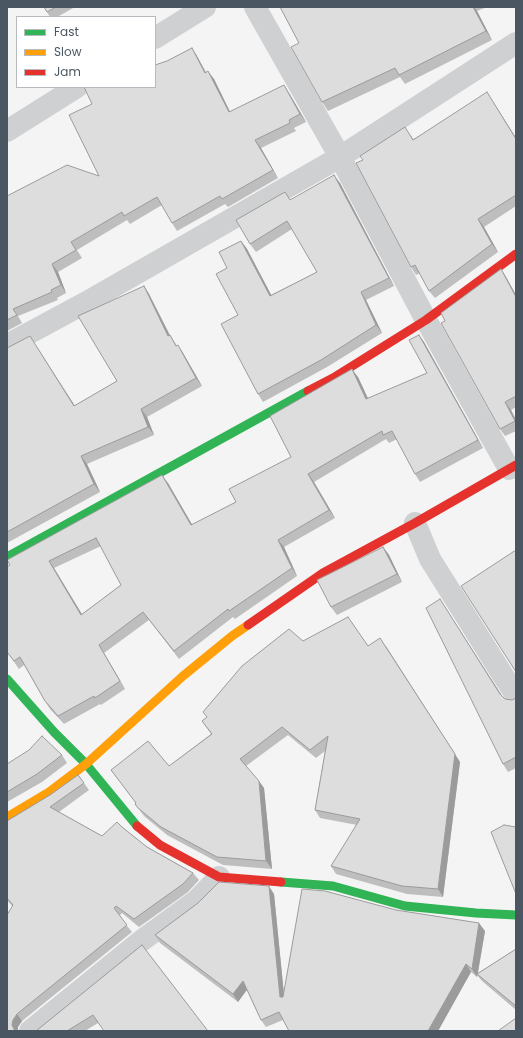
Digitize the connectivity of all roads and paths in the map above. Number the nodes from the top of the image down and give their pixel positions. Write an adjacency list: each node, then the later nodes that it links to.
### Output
1 (205, 7): 3 (street)
2 (255, 7): 7 (street)
3 (156, 37)
4 (516, 43): 7 (street)
5 (75, 88): 6 (street)
6 (7, 131)
7 (340, 157): 9 (street); 10 (street)
8 (516, 254): 9 (street)
9 (426, 320): 11 (street); 13 (street)
10 (7, 345)
11 (513, 467): 12 (street)
12 (415, 523): 15 (street); 16 (street)
13 (7, 557)
14 (7, 679): 16 (street)
15 (516, 695)
16 (86, 764): 17 (street); 18 (street)
17 (7, 817)
18 (219, 877): 19 (street); 20 (street)
19 (516, 915)
20 (30, 1031)

